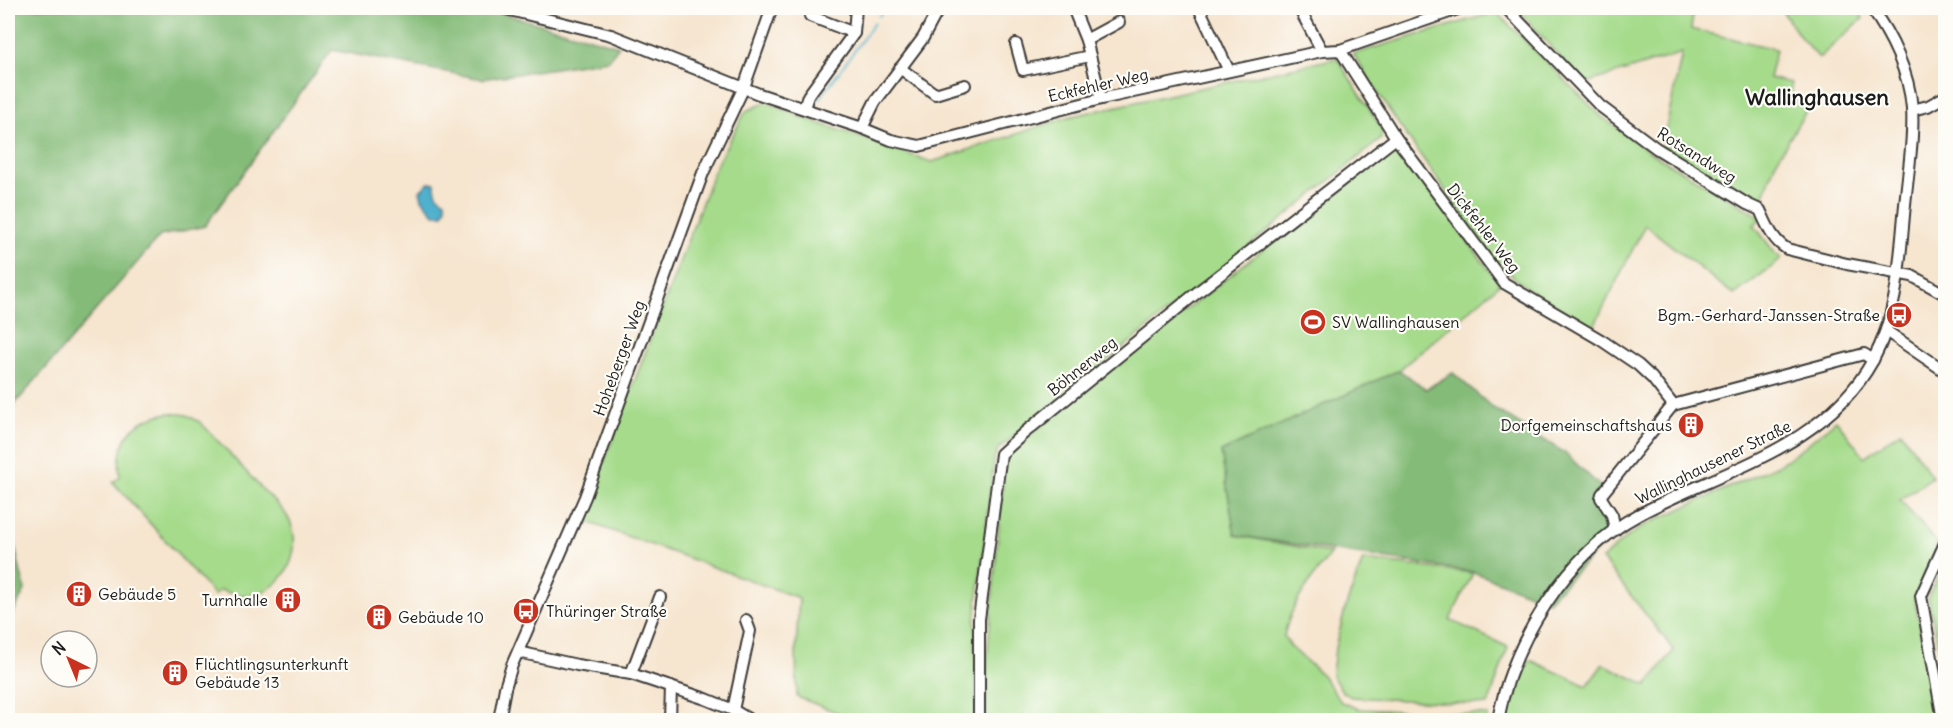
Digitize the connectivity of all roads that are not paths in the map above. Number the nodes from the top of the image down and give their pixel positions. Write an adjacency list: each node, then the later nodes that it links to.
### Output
1 (502, 8): 23 (street, Eckfehler Weg)
2 (772, 8): 23 (street, Hoheberger Weg)
3 (856, 8): 14 (street)
4 (939, 8): 20 (street)
5 (1073, 8): 15 (street)
6 (1199, 8): 21 (street)
7 (1299, 8): 18 (street)
8 (1461, 8): 11 (street, Eckfehler Weg)
9 (1506, 8): 30 (street, Rotsandweg)
10 (1871, 8): 27 (street, Wallinghausener Straße)
11 (1429, 12): 17 (street, Eckfehler Weg)
12 (810, 16): 14 (street)
13 (1119, 22): 15 (street)
14 (854, 33): 26 (street)
15 (1086, 40): 19 (street)
16 (1016, 44): 19 (street)
17 (1340, 50): 18 (street, Eckfehler Weg); 29 (street, Dickfehler Weg)
18 (1322, 51): 21 (street, Eckfehler Weg)
19 (1090, 56): 25 (street)
20 (900, 68): 22 (street); 28 (street)
21 (1229, 70): 25 (street, Eckfehler Weg)
22 (965, 85)
23 (744, 87): 26 (street, Eckfehler Weg); 40 (street, Hoheberger Weg)
24 (1946, 96): 27 (street)
25 (1101, 99): 28 (street, Eckfehler Weg)
26 (804, 108): 28 (street, Eckfehler Weg)
27 (1912, 110): 30 (street, Wallinghausener Straße)
28 (862, 128)
29 (1396, 138): 35 (street, Dickfehler Weg); 47 (street, Böhnerweg)
30 (1898, 272): 31 (street, Rotsandweg); 32 (street, Wallinghausener Straße)
31 (1946, 295)
32 (1886, 331): 33 (street, Wallinghausener Straße); 34 (street)
33 (1873, 360): 35 (street); 36 (street, Wallinghausener Straße)
34 (1946, 372)
35 (1673, 405): 36 (street)
36 (1615, 530): 48 (street, Wallinghausener Straße)
37 (1946, 541): 49 (street)
38 (660, 597): 41 (street)
39 (746, 620): 43 (street)
40 (518, 652): 41 (street); 44 (street, Hoheberger Weg)
41 (631, 674): 42 (street)
42 (671, 687): 43 (street); 45 (street)
43 (733, 710): 46 (street)
44 (498, 720)
45 (670, 720)
46 (750, 720)
47 (980, 720)
48 (1498, 720)
49 (1943, 720)

